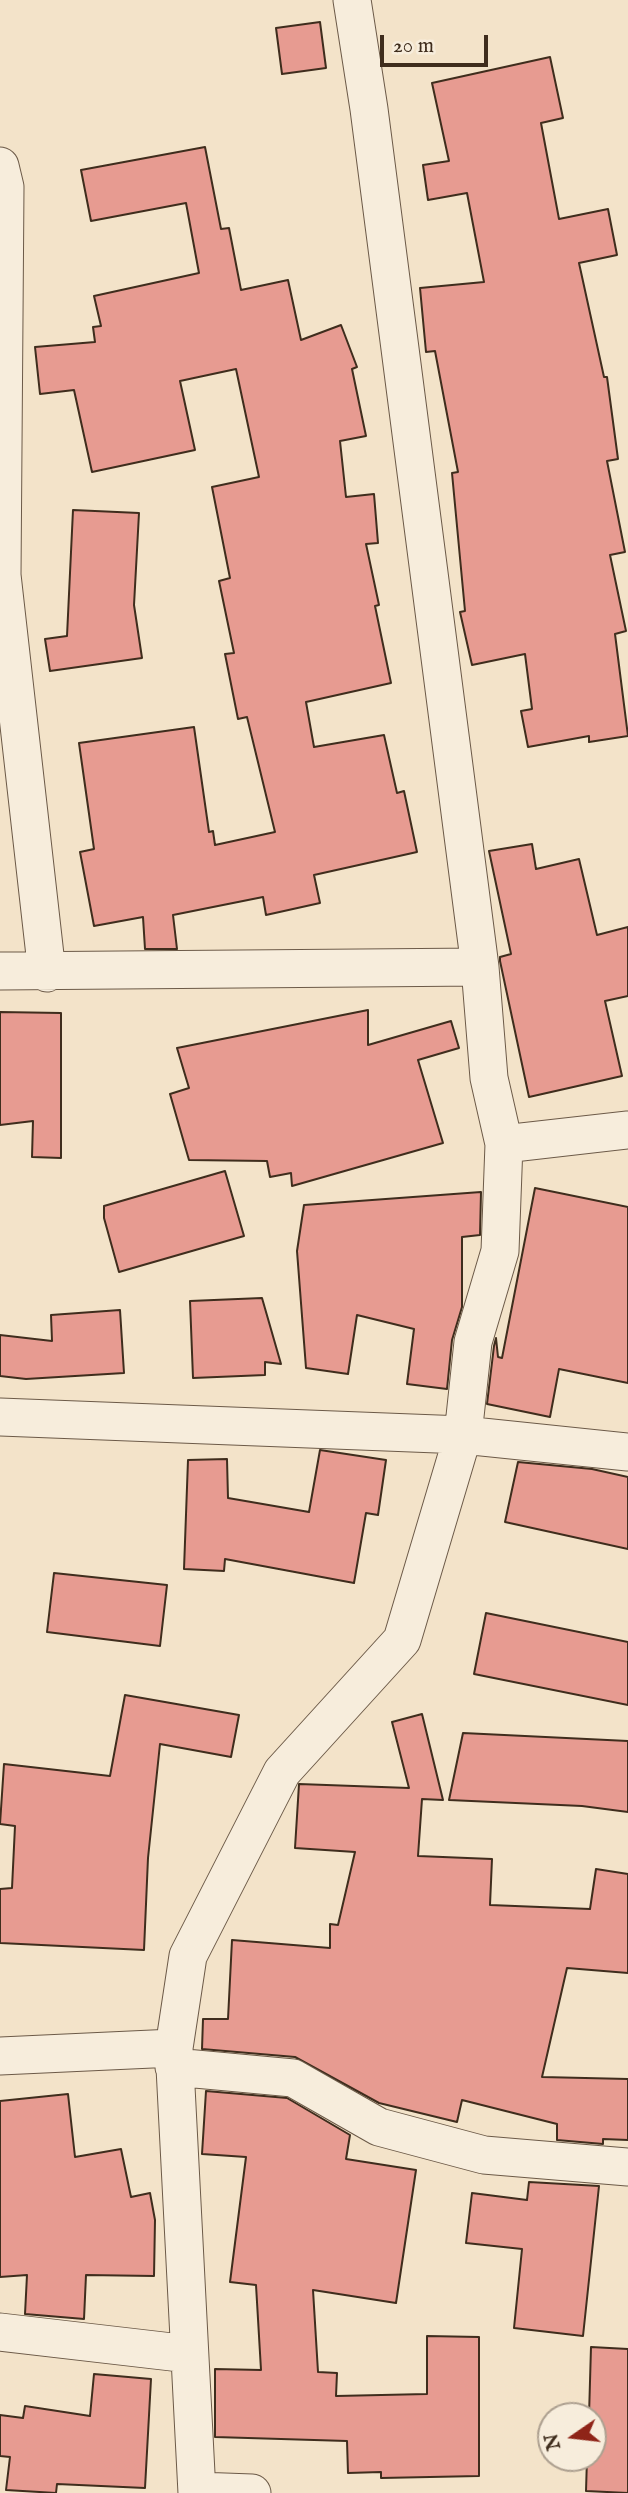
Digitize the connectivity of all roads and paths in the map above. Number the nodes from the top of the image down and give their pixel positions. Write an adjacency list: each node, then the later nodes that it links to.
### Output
1 (352, 0): 4 (street)
2 (0, 166): 3 (street)
3 (1, 575): 6 (street)
4 (480, 967): 6 (street); 8 (street)
5 (0, 971): 6 (street)
6 (47, 973)
7 (628, 1130): 8 (street)
8 (504, 1144): 10 (street)
9 (0, 1417): 10 (street)
10 (463, 1435): 11 (street); 13 (street)
11 (628, 1452)
12 (0, 2056): 13 (street)
13 (174, 2057): 14 (street); 16 (street)
14 (628, 2167)
15 (0, 2332): 16 (street)
16 (188, 2354): 17 (street)
17 (197, 2492): 18 (street)
18 (252, 2493)

